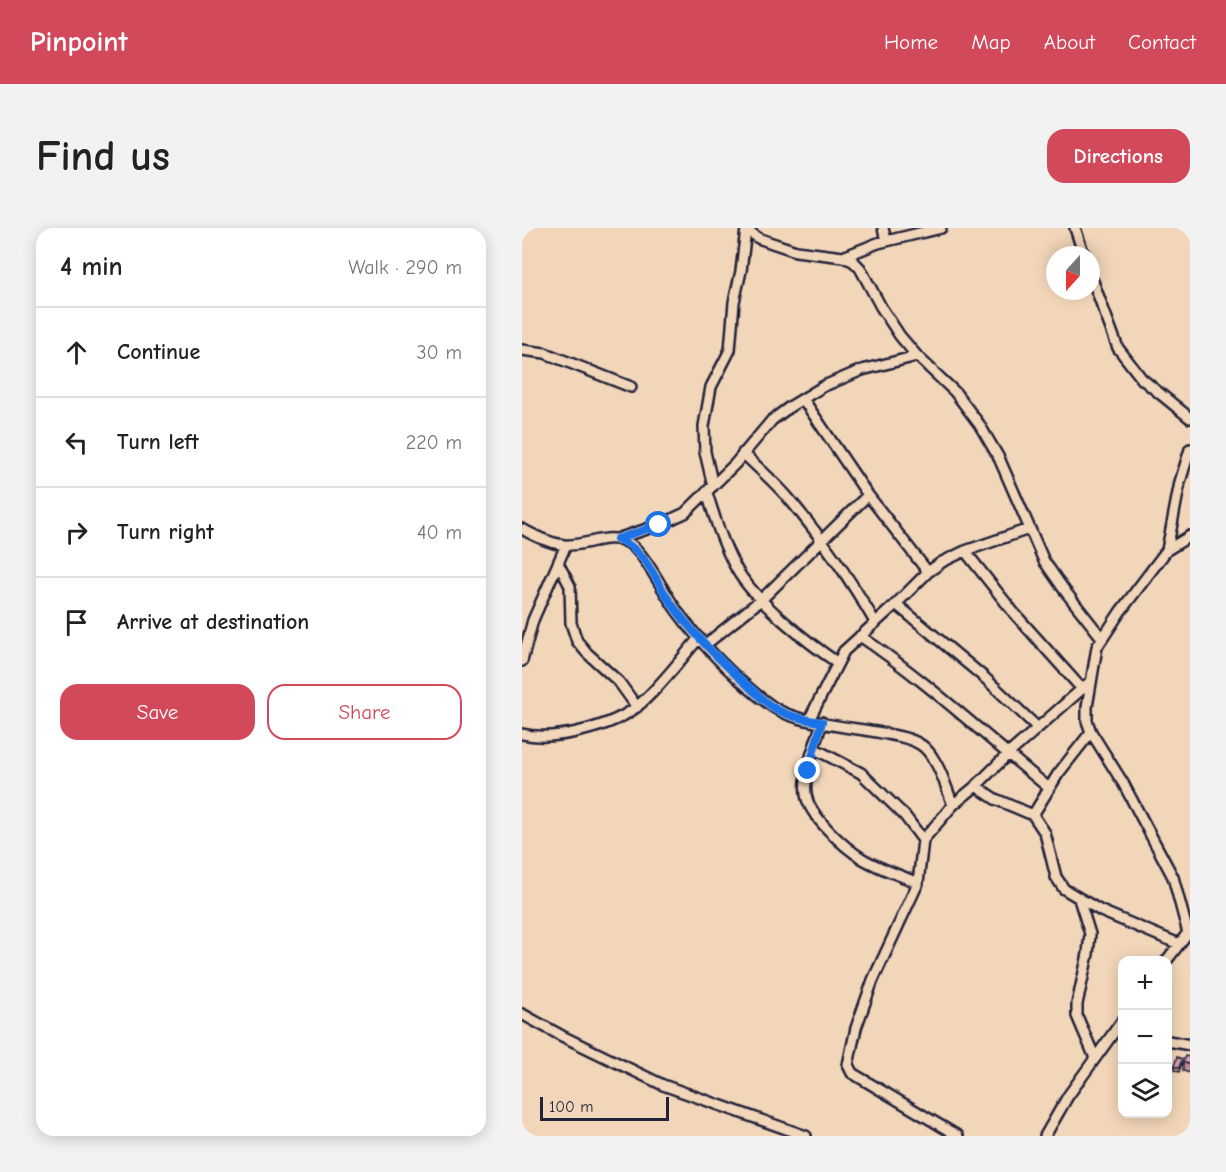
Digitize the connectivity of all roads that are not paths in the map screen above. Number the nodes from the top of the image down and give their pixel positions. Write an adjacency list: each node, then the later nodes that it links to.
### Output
1 (883, 228): 5 (street)
2 (941, 228): 5 (street)
3 (1075, 228): 6 (street)
4 (746, 229): 7 (street); 16 (street)
5 (886, 241): 7 (street)
6 (1081, 246)
7 (843, 257): 10 (street)
8 (1100, 300): 13 (street)
9 (522, 350): 11 (street)
10 (917, 356): 12 (street); 19 (street)
11 (631, 387)
12 (803, 399): 15 (street); 17 (street)
13 (1190, 418)
14 (1190, 449): 24 (street)
15 (743, 453): 16 (street); 22 (street)
16 (710, 489): 21 (street); 28 (street)
17 (868, 495): 22 (street); 27 (street)
18 (522, 528): 23 (street)
19 (1029, 529): 25 (street); 32 (street)
20 (1190, 536): 24 (street)
21 (617, 539): 23 (street); 33 (street)
22 (823, 540): 28 (street); 30 (street)
23 (566, 545): 26 (street)
24 (1167, 550): 32 (street)
25 (966, 551): 27 (street); 38 (street)
26 (558, 563): 34 (street); 39 (street)
27 (928, 572): 29 (street)
28 (762, 599): 33 (street); 36 (street)
29 (896, 604): 30 (street); 42 (street)
30 (875, 622): 31 (street)
31 (860, 636): 36 (street); 46 (street)
32 (1102, 638): 37 (street)
33 (702, 641): 39 (street); 40 (street)
34 (524, 647): 35 (street)
35 (522, 661)
36 (838, 663): 40 (street)
37 (1091, 681): 38 (street); 43 (street)
38 (1082, 689): 42 (street)
39 (637, 706): 44 (street)
40 (809, 720): 41 (street)
41 (822, 722): 45 (street); 49 (street)
42 (1038, 728): 46 (street)
43 (1091, 732): 48 (street); 54 (street)
44 (522, 734)
45 (815, 750): 51 (street); 52 (street)
46 (1007, 754): 47 (street); 48 (street)
47 (976, 786): 49 (street); 50 (street)
48 (1049, 788): 50 (street)
49 (953, 805): 51 (street)
50 (1033, 815): 53 (street)
51 (923, 840): 52 (street)
52 (918, 883): 65 (street)
53 (1079, 899): 55 (street); 63 (street)
54 (1189, 931): 55 (street)
55 (1179, 944): 56 (street)
56 (1170, 956)
57 (522, 1014): 64 (street)
58 (1118, 1027): 59 (street)
59 (1111, 1037): 60 (street); 63 (street)
60 (1118, 1038)
61 (1172, 1042): 62 (street)
62 (1190, 1046)
63 (1095, 1058): 66 (street)
64 (806, 1136)
65 (958, 1136)
66 (1045, 1136)

